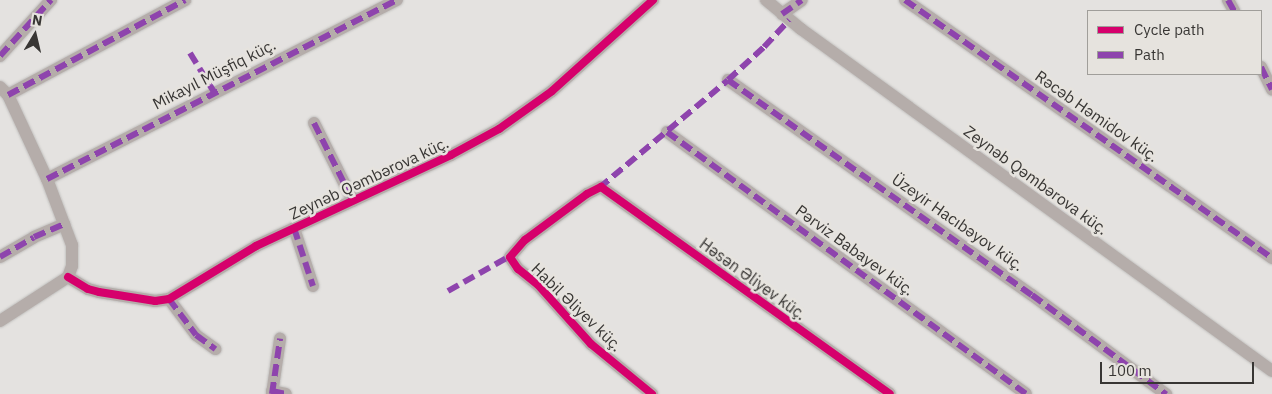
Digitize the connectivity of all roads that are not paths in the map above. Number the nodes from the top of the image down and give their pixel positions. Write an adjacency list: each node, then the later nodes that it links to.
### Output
1 (51, 0): 9 (street)
2 (185, 0): 13 (street)
3 (397, 0): 16 (street, Mikayıl Müşfiq küç.)
4 (653, 0): 18 (street, Zeynəb Qəmbərova küç.)
5 (766, 0): 8 (street, Zeynəb Qəmbərova küç.)
6 (802, 0): 8 (street)
7 (905, 0): 22 (street, Rəcəb Həmidov küç.)
8 (782, 14): 29 (street, Zeynəb Qəmbərova küç.)
9 (0, 56)
10 (1262, 69): 12 (street)
11 (728, 80): 35 (street, Üzeyir Hacıbəyov küç.)
12 (1272, 90)
13 (4, 91): 16 (street)
14 (314, 123): 18 (street)
15 (667, 132): 34 (street, Pərviz Babayev küç.)
16 (47, 179): 19 (street)
17 (601, 187): 32 (street, Habil Əliyev küç.); 33 (street, Həsən Əliyev küç.)
18 (353, 201): 20 (street, Zeynəb Qəmbərova küç.)
19 (64, 224): 21 (street); 23 (street)
20 (294, 228): 24 (street); 25 (street, Zeynəb Qəmbərova küç.)
21 (0, 257)
22 (1272, 258)
23 (68, 276): 25 (street); 26 (street)
24 (313, 286)
25 (169, 299): 28 (street)
26 (0, 321)
27 (280, 339): 30 (street)
28 (215, 349)
29 (1272, 371)
30 (272, 393): 31 (street)
31 (286, 394)
32 (652, 394)
33 (890, 394)
34 (1026, 394)
35 (1166, 394)

